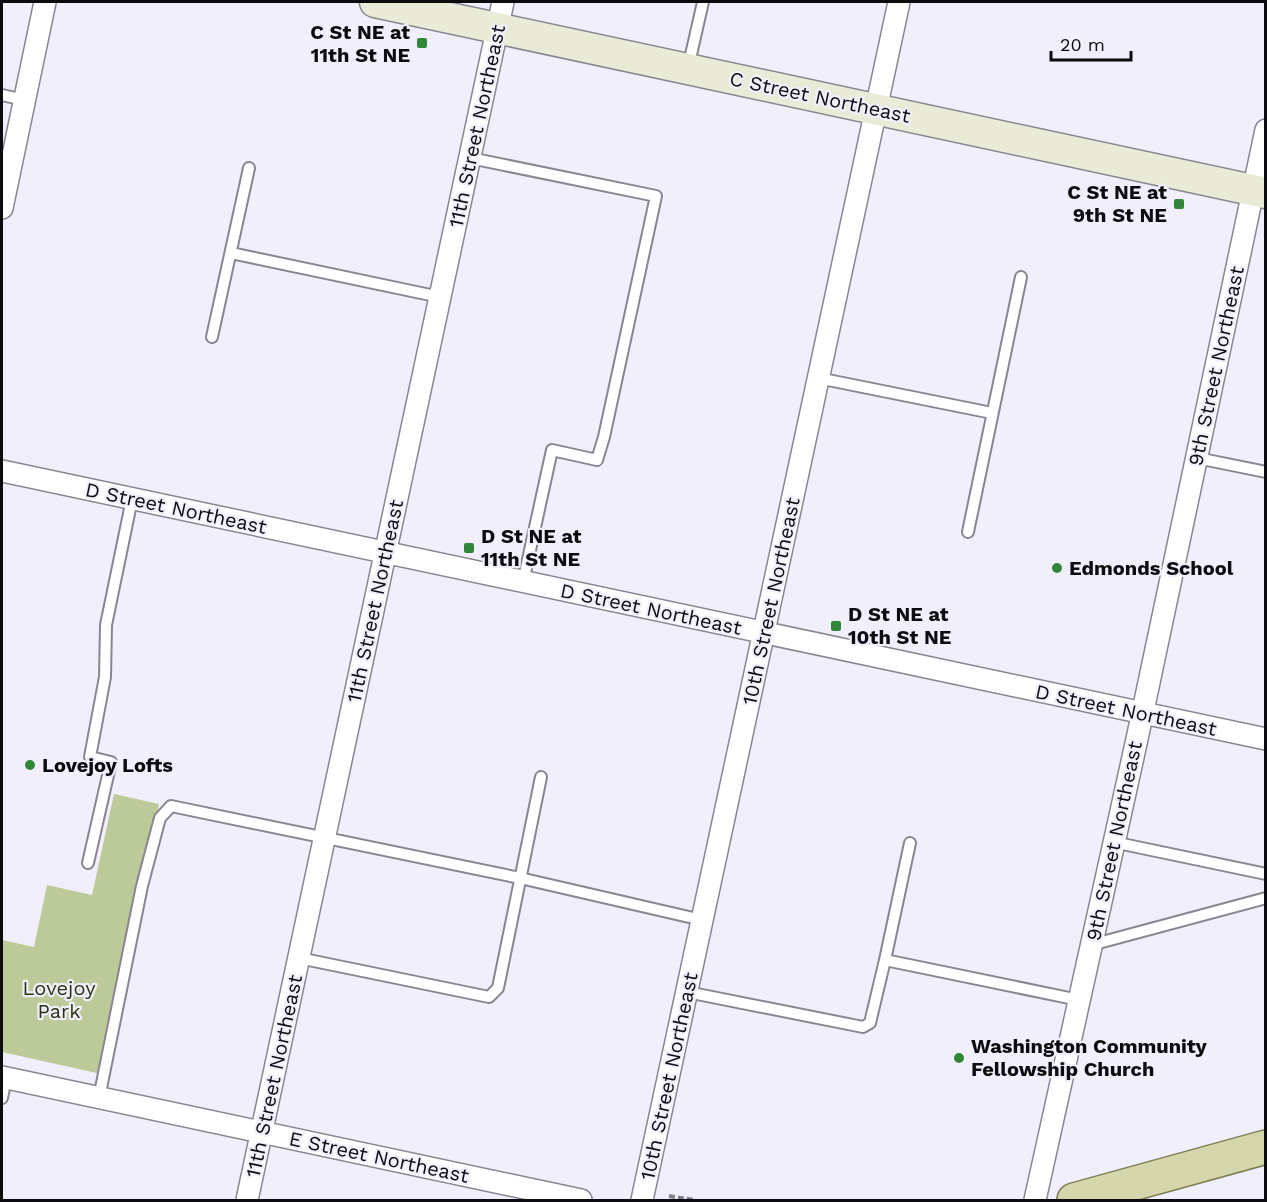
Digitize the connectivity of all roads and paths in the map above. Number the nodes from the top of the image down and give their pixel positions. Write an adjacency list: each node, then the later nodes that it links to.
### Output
1 (45, 2): 8 (street)
2 (375, 2): 5 (main road, C Street Northeast)
3 (703, 2): 6 (lane)
4 (898, 2): 9 (street, 10th Street Northeast)
5 (501, 14): 6 (main road, C Street Northeast); 11 (street, 11th Street Northeast)
6 (688, 69): 9 (main road, C Street Northeast)
7 (2, 95): 8 (lane)
8 (24, 100): 14 (street)
9 (876, 109): 13 (main road, C Street Northeast); 19 (street, 10th Street Northeast)
10 (1266, 130): 13 (street, 9th Street Northeast)
11 (470, 158): 17 (street, 11th Street Northeast); 27 (lane)
12 (249, 168): 15 (lane)
13 (1259, 191): 21 (street, 9th Street Northeast)
14 (2, 208)
15 (231, 254): 17 (lane); 18 (lane)
16 (1021, 277): 20 (lane)
17 (440, 297): 26 (street, 11th Street Northeast)
18 (212, 337)
19 (819, 378): 20 (lane); 28 (street, 10th Street Northeast)
20 (992, 413): 25 (lane)
21 (1197, 458): 23 (lane); 29 (street, 9th Street Northeast)
22 (2, 471): 24 (street, D Street Northeast)
23 (1266, 472)
24 (132, 499): 26 (street, D Street Northeast); 35 (lane)
25 (968, 532)
26 (385, 552): 27 (street, D Street Northeast); 32 (street, 11th Street Northeast)
27 (523, 582): 28 (street, D Street Northeast)
28 (764, 633): 29 (street, D Street Northeast); 39 (street, 10th Street Northeast)
29 (1141, 714): 30 (street, D Street Northeast); 33 (street, 9th Street Northeast)
30 (1266, 740)
31 (541, 777): 37 (lane)
32 (325, 838): 37 (lane); 41 (street, 11th Street Northeast); 46 (lane)
33 (1113, 842): 36 (lane); 40 (street, 9th Street Northeast)
34 (910, 843): 42 (lane)
35 (88, 863)
36 (1266, 874)
37 (520, 878): 39 (lane); 41 (lane)
38 (1266, 898): 40 (lane)
39 (702, 920): 43 (street, 10th Street Northeast)
40 (1091, 945): 44 (street, 9th Street Northeast)
41 (299, 958): 47 (street, 11th Street Northeast)
42 (885, 960): 43 (lane); 44 (lane)
43 (687, 992): 52 (street, 10th Street Northeast)
44 (1079, 1000): 54 (street, 9th Street Northeast)
45 (3, 1084): 46 (street, E Street Northeast)
46 (99, 1098): 47 (street, E Street Northeast)
47 (263, 1132): 50 (street, 11th Street Northeast); 51 (street, E Street Northeast)
48 (1266, 1148): 55 (main road)
49 (669, 1196): 53 (path)
50 (247, 1200)
51 (581, 1200)
52 (642, 1200)
53 (693, 1200)
54 (1035, 1200)
55 (1074, 1200)

